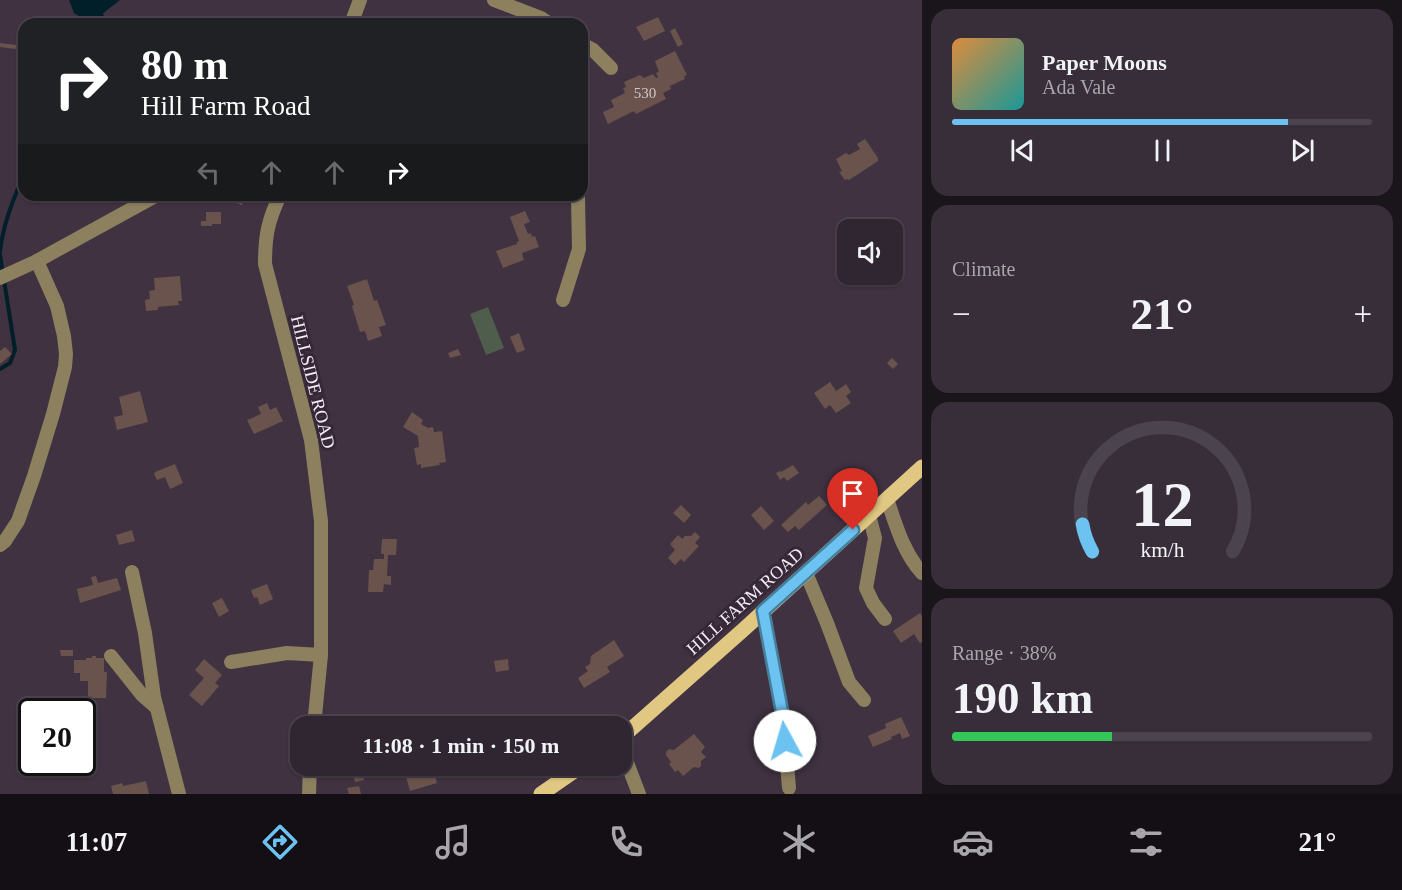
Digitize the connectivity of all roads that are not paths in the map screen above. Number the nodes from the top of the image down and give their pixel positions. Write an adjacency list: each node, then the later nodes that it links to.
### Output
1 (360, 0): 3 (street)
2 (494, 0): 4 (street)
3 (353, 18)
4 (541, 18)
5 (588, 48): 6 (street)
6 (611, 68)
7 (147, 201): 10 (street)
8 (277, 201): 23 (street, HILLSIDE ROAD)
9 (578, 201): 12 (street)
10 (37, 261): 11 (street); 16 (street)
11 (6, 275)
12 (563, 300)
13 (922, 467): 14 (main road, HILL FARM ROAD)
14 (887, 499): 15 (main road, HILL FARM ROAD); 19 (street)
15 (869, 516): 18 (main road, HILL FARM ROAD); 21 (street)
16 (0, 545)
17 (132, 572): 26 (street)
18 (806, 573): 20 (main road, HILL FARM ROAD); 25 (street)
19 (922, 573)
20 (763, 611): 28 (main road, HILL FARM ROAD); 32 (street)
21 (885, 619)
22 (111, 656): 26 (street)
23 (321, 656): 24 (street); 27 (street, HILLSIDE ROAD)
24 (231, 662)
25 (864, 700)
26 (157, 708): 33 (street)
27 (315, 716)
28 (632, 728)
29 (310, 776): 34 (street)
30 (567, 776): 35 (main road)
31 (632, 776): 36 (street)
32 (789, 788)
33 (179, 794)
34 (309, 794)
35 (541, 794)
36 (639, 794)

